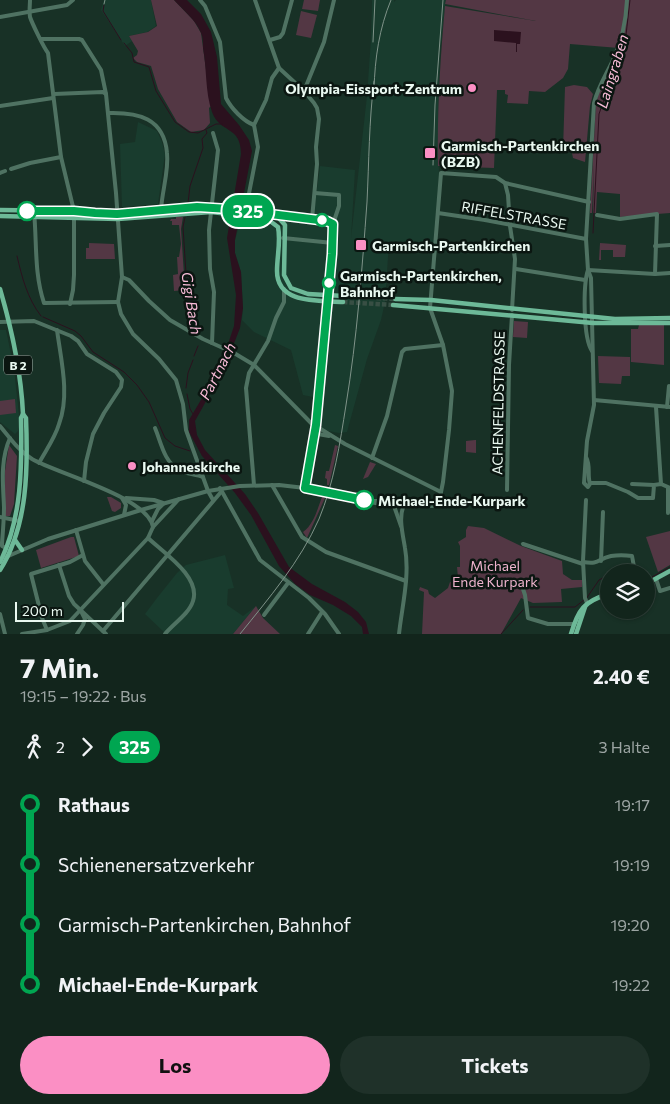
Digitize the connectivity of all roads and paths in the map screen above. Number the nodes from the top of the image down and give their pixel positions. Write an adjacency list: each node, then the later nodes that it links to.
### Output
1 (30, 0): 8 (street)
2 (73, 0): 8 (street)
3 (200, 0): 18 (street)
4 (255, 0): 11 (street)
5 (292, 0): 11 (street)
6 (334, 0): 13 (street)
7 (627, 0): 26 (street)
8 (30, 12): 9 (street); 10 (street)
9 (0, 17)
10 (41, 39): 14 (street); 15 (street)
11 (270, 40): 12 (street)
12 (279, 68): 13 (street); 18 (street)
13 (304, 91): 25 (street)
14 (106, 94): 15 (street); 17 (street)
15 (54, 96): 16 (street); 20 (street)
16 (0, 106)
17 (108, 113): 28 (street); 37 (street)
18 (254, 125): 32 (street)
19 (213, 133): 29 (street)
20 (62, 157): 22 (street); 31 (street)
21 (440, 168): 23 (street)
22 (11, 169)
23 (441, 173): 24 (street); 33 (street)
24 (505, 183): 26 (street); 45 (street, ACHENFELDSTRASSE)
25 (315, 193): 41 (street); 43 (street)
26 (589, 202): 48 (street)
27 (0, 210): 30 (main road)
28 (161, 210): 29 (main road); 37 (main road)
29 (211, 210): 32 (main road); 37 (main road); 78 (street)
30 (34, 211): 31 (main road); 39 (street)
31 (74, 211): 37 (main road); 40 (street)
32 (243, 213): 34 (main road); 44 (main road)
33 (438, 213): 45 (street, RIFFELSTRASSE); 62 (street)
34 (276, 214): 38 (street); 42 (main road)
35 (597, 215): 51 (street)
36 (0, 216): 39 (main road)
37 (118, 216): 40 (main road); 56 (street)
38 (286, 216): 41 (street); 42 (street)
39 (34, 217): 40 (main road); 65 (street)
40 (74, 218): 65 (street)
41 (312, 219): 43 (street)
42 (282, 221): 44 (street); 47 (main road)
43 (333, 224): 49 (street)
44 (277, 225): 46 (main road)
45 (510, 226): 48 (street, RIFFELSTRASSE); 52 (street, ACHENFELDSTRASSE)
46 (279, 238): 47 (street); 59 (main road)
47 (286, 238): 49 (street); 60 (main road)
48 (586, 239): 53 (street)
49 (333, 243): 87 (street, bridge)
50 (670, 245): 51 (street)
51 (655, 246): 55 (street)
52 (516, 270): 57 (street); 68 (street, ACHENFELDSTRASSE)
53 (588, 270): 55 (street); 57 (street); 70 (street)
54 (670, 272): 55 (street)
55 (655, 274)
56 (122, 277): 63 (street); 78 (street)
57 (585, 280): 69 (street)
58 (0, 289): 72 (main road, B 2)
59 (284, 289): 60 (main road); 64 (street)
60 (294, 297): 64 (street)
61 (395, 299): 62 (main road)
62 (430, 300): 67 (street); 68 (main road)
63 (118, 302): 65 (street); 97 (street)
64 (284, 302): 81 (street)
65 (70, 304)
66 (393, 305): 67 (main road)
67 (430, 307): 68 (main road); 79 (street)
68 (512, 313): 69 (main road); 74 (main road); 110 (street, ACHENFELDSTRASSE)
69 (586, 316): 70 (main road); 74 (street)
70 (592, 317): 71 (main road); 75 (street)
71 (670, 318)
72 (9, 321): 73 (street); 77 (street); 86 (main road, B 2)
73 (0, 322)
74 (586, 323): 75 (main road); 80 (street)
75 (592, 323): 76 (main road); 80 (street)
76 (670, 323)
77 (57, 330): 96 (street); 100 (street)
78 (212, 343): 81 (street)
79 (443, 345): 95 (street); 112 (street)
80 (592, 351): 83 (street)
81 (254, 365): 87 (street); 104 (street)
82 (669, 386): 85 (street)
83 (594, 400): 84 (street); 102 (street)
84 (656, 407): 85 (street); 103 (street)
85 (669, 407)
86 (23, 414): 93 (main road, B 2); 94 (main road, B 2)
87 (316, 425): 90 (street); 92 (street)
88 (0, 426): 91 (street)
89 (155, 428): 98 (street)
90 (314, 435): 92 (street); 107 (street)
91 (10, 438): 93 (street); 127 (street)
92 (334, 438): 95 (street)
93 (21, 452): 94 (street); 113 (main road, B 2)
94 (27, 456): 96 (street); 113 (main road, B 2)
95 (372, 458): 112 (street)
96 (39, 463): 100 (street)
97 (200, 470): 98 (street); 99 (street)
98 (194, 474): 99 (street)
99 (203, 476): 111 (street)
100 (84, 481): 114 (street)
101 (632, 484): 102 (street)
102 (654, 484): 103 (street)
103 (661, 484): 108 (street)
104 (254, 485): 105 (street); 109 (street)
105 (272, 485): 106 (street); 115 (street)
106 (279, 485): 107 (street); 115 (street)
107 (305, 488): 119 (street)
108 (669, 488): 125 (street)
109 (221, 490): 111 (street); 117 (street); 149 (street)
110 (507, 490)
111 (208, 491): 116 (street); 117 (street)
112 (441, 492): 121 (street)
113 (21, 493): 128 (main road, B 2)
114 (122, 497): 120 (street); 123 (street); 126 (street)
115 (280, 498): 148 (street)
116 (179, 499): 120 (street); 130 (street)
117 (213, 500): 139 (street)
118 (586, 500): 142 (street)
119 (370, 501): 121 (street); 122 (street)
120 (164, 503): 123 (street); 129 (street)
121 (404, 505): 122 (street); 131 (street)
122 (394, 507): 131 (street)
123 (141, 510): 126 (street); 129 (street)
124 (603, 512): 141 (street)
125 (668, 513)
126 (124, 515): 132 (street)
127 (2, 517): 128 (street); 136 (street)
128 (17, 520): 134 (main road, B 2); 136 (main road, B 2)
129 (152, 521): 130 (street)
130 (153, 526): 133 (street)
131 (402, 528): 148 (street)
132 (76, 530): 137 (street); 138 (street)
133 (148, 538): 139 (street); 150 (street)
134 (14, 539): 137 (main road); 140 (main road, B 2)
135 (523, 544): 142 (street)
136 (6, 548): 140 (main road, B 2)
137 (22, 550): 140 (street)
138 (83, 555): 144 (street); 150 (street)
139 (168, 556): 161 (street); 165 (street)
140 (3, 558): 145 (main road, B 2)
141 (601, 561): 142 (street); 143 (street)
142 (583, 563): 154 (street)
143 (634, 564)
144 (59, 565): 155 (street); 160 (street)
145 (0, 570)
146 (670, 571): 147 (main road)
147 (656, 579): 151 (street)
148 (406, 581): 168 (street)
149 (288, 583): 156 (street); 158 (street)
150 (103, 584): 155 (street)
151 (670, 588)
152 (522, 589): 159 (street)
153 (600, 597): 154 (main road)
154 (587, 603): 159 (main road); 170 (main road)
155 (81, 611): 160 (street); 161 (street); 164 (street)
156 (322, 612): 166 (street); 167 (street)
157 (0, 614): 162 (street)
158 (264, 615)
159 (574, 624): 169 (main road)
160 (47, 630): 163 (street)
161 (104, 632)
162 (5, 634)
163 (22, 634)
164 (77, 634)
165 (165, 634)
166 (308, 634)
167 (339, 634)
168 (399, 634)
169 (571, 634)
170 (576, 634)

